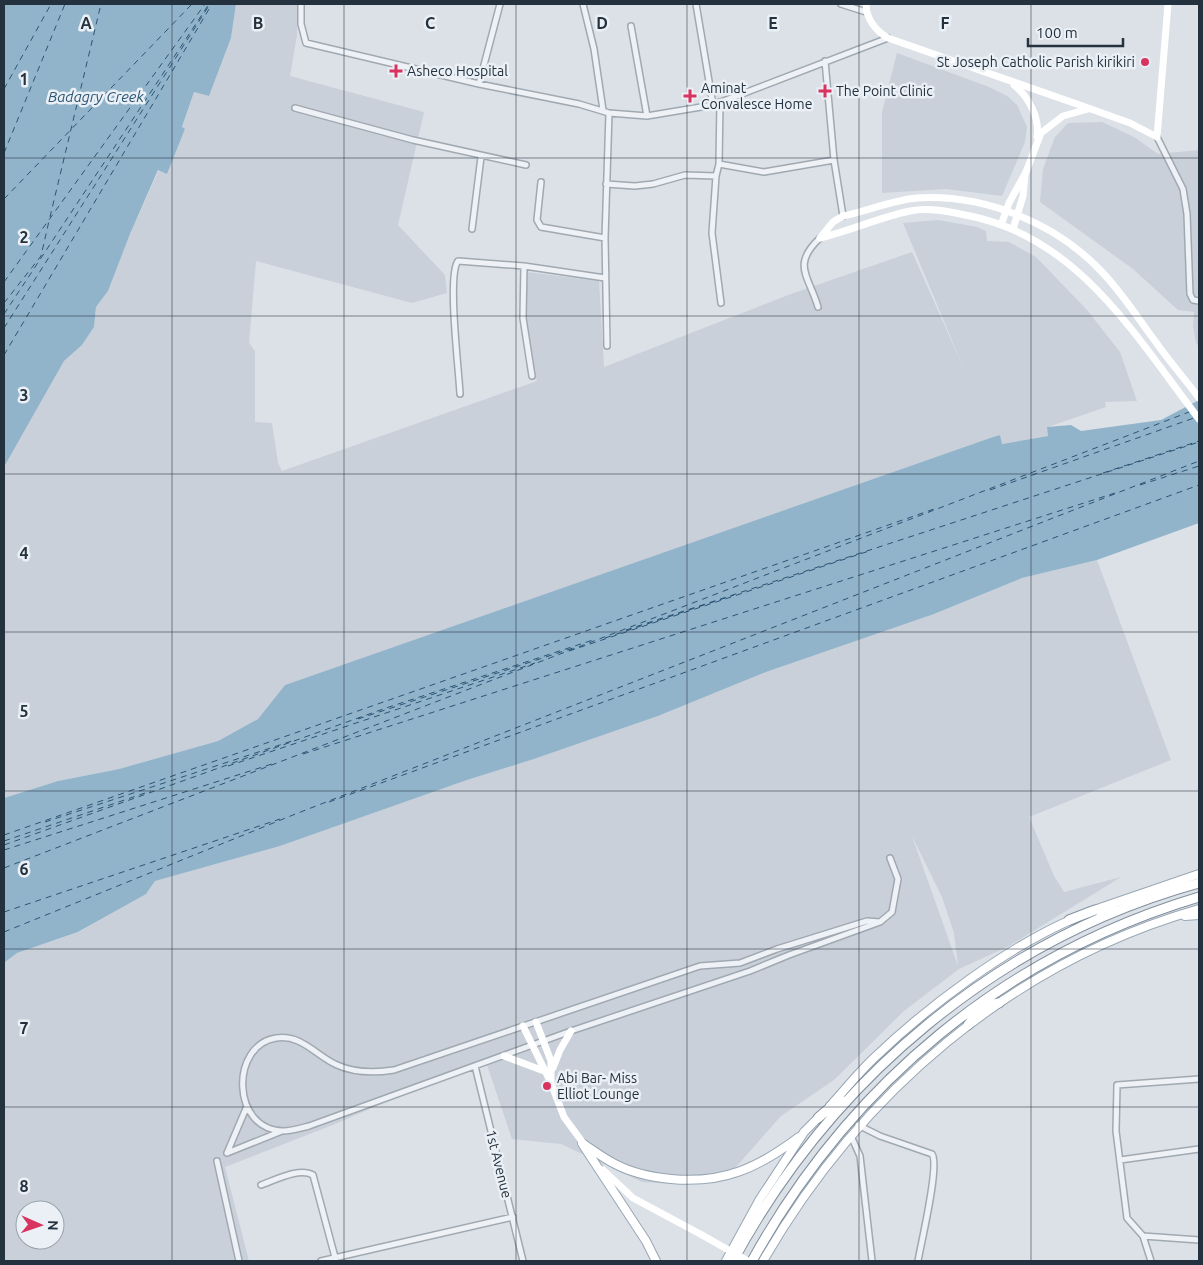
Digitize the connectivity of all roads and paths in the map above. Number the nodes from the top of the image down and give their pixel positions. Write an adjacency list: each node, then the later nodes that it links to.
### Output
1 (301, 4): 13 (street)
2 (500, 4): 13 (street)
3 (584, 4): 18 (street)
4 (696, 4): 15 (street)
5 (841, 4): 8 (street)
6 (866, 4): 8 (main road)
7 (1168, 4): 21 (main road)
8 (866, 12): 10 (main road)
9 (630, 26): 20 (street)
10 (888, 38): 11 (street); 12 (main road)
11 (825, 61): 14 (street); 24 (street)
12 (1012, 83): 17 (main road); 22 (main road)
13 (479, 84): 18 (street)
14 (720, 102): 15 (street); 25 (street)
15 (713, 105): 20 (street)
16 (295, 108): 23 (street)
17 (1092, 109): 21 (main road); 22 (main road)
18 (603, 110): 19 (street)
19 (609, 113): 20 (street); 30 (street)
20 (647, 116)
21 (1157, 137): 41 (street)
22 (1037, 141): 27 (main road)
23 (481, 157): 26 (street); 35 (street)
24 (834, 160): 25 (street); 32 (street)
25 (720, 164): 28 (street)
26 (526, 165)
27 (1026, 172): 31 (main road); 33 (main road)
28 (716, 176): 30 (street); 42 (street)
29 (541, 182): 37 (street)
30 (606, 184): 37 (street)
31 (1006, 211): 32 (main road); 33 (main road); 34 (main road)
32 (844, 216): 38 (main road)
33 (1017, 216): 36 (main road); 47 (main road)
34 (1002, 225): 36 (main road); 38 (main road)
35 (472, 229)
36 (1012, 229): 48 (main road)
37 (605, 238): 40 (street)
38 (820, 238): 43 (street)
39 (524, 266): 40 (street); 45 (street); 46 (street)
40 (605, 278): 44 (street)
41 (1199, 301)
42 (720, 303)
43 (818, 307)
44 (607, 346)
45 (532, 376)
46 (460, 394)
47 (1199, 398)
48 (1199, 418)
49 (890, 858): 59 (street)
50 (1199, 874): 53 (main road)
51 (1199, 883): 56 (highway)
52 (1199, 897): 61 (highway)
53 (1109, 904): 55 (highway); 60 (main road)
54 (1199, 909): 57 (main road)
55 (1095, 910): 56 (highway); 60 (highway)
56 (1117, 910): 60 (highway)
57 (1176, 916): 58 (main road); 62 (main road)
58 (1199, 916)
59 (880, 922): 65 (street); 68 (street)
60 (1071, 925): 75 (highway)
61 (996, 991): 63 (highway); 64 (highway)
62 (999, 1003): 63 (highway); 66 (main road)
63 (982, 1007): 64 (highway); 66 (highway)
64 (965, 1014): 97 (highway)
65 (536, 1022): 67 (street); 69 (main road)
66 (968, 1025): 78 (main road)
67 (524, 1026): 70 (main road); 76 (street)
68 (571, 1031): 69 (street); 73 (main road)
69 (543, 1042): 70 (street); 73 (main road)
70 (532, 1046): 71 (street); 73 (main road)
71 (504, 1056): 72 (street); 73 (main road)
72 (475, 1066): 79 (street); 87 (street, 1st Avenue)
73 (548, 1071): 82 (main road)
74 (1199, 1079): 84 (street)
75 (844, 1097): 77 (highway); 77 (highway)
76 (247, 1106): 79 (street); 79 (street)
77 (821, 1121): 80 (main road); 96 (highway)
78 (858, 1125): 81 (main road); 100 (street)
79 (282, 1131)
80 (804, 1132): 82 (main road); 95 (main road)
81 (851, 1135): 98 (main road); 99 (street)
82 (582, 1143): 94 (main road); 97 (main road, bridge)
83 (1199, 1149): 84 (street)
84 (1120, 1160): 88 (street)
85 (217, 1161): 91 (street)
86 (261, 1185): 90 (street)
87 (513, 1217): 90 (street); 93 (street, 1st Avenue)
88 (1142, 1236): 89 (street); 101 (street)
89 (1199, 1240)
90 (336, 1259): 92 (street)
91 (238, 1261)
92 (321, 1261)
93 (523, 1261)
94 (656, 1261)
95 (726, 1261)
96 (733, 1261)
97 (750, 1261)
98 (763, 1261)
99 (872, 1261)
100 (918, 1261)
101 (1151, 1261)

